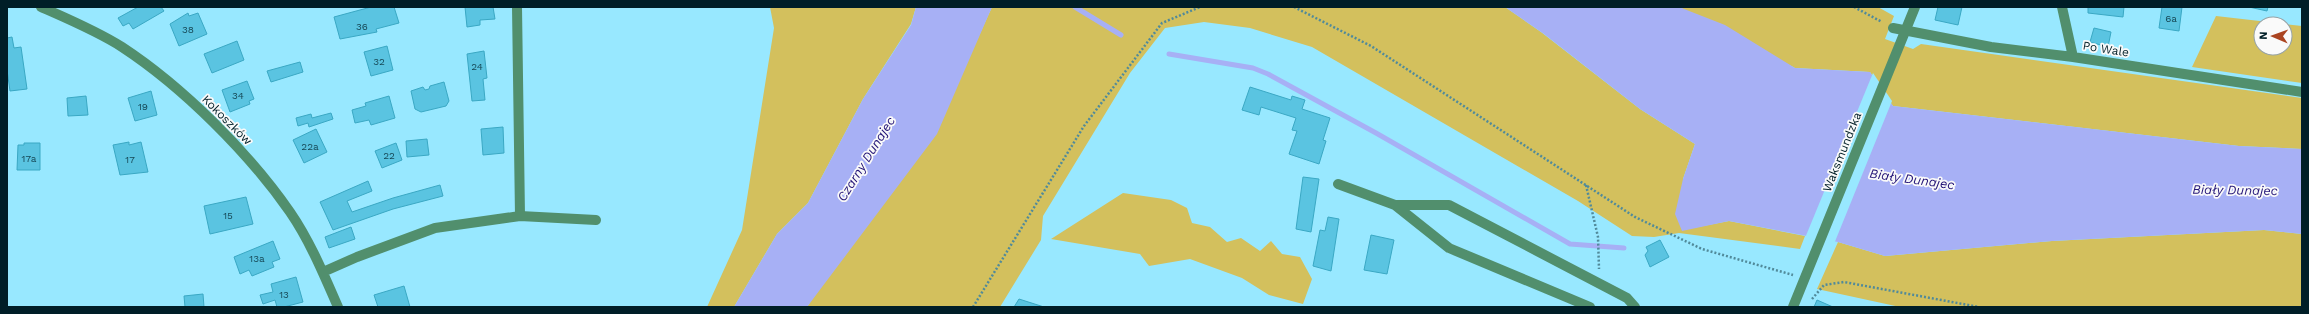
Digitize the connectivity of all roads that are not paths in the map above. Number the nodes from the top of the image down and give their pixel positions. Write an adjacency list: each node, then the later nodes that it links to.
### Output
1 (41, 7): 13 (street, Kokoszków)
2 (517, 7): 11 (street)
3 (1915, 7): 6 (street, Waksmundzka)
4 (2062, 7): 7 (street)
5 (1893, 28): 6 (street, Po Wale)
6 (1905, 31): 7 (street, Po Wale); 17 (street, Waksmundzka)
7 (2073, 57): 8 (street, Po Wale)
8 (2302, 92)
9 (1338, 184): 10 (street)
10 (1395, 205): 15 (street); 16 (street)
11 (520, 216): 12 (street); 13 (street)
12 (596, 220)
13 (323, 272): 14 (street, Kokoszków)
14 (338, 307)
15 (1590, 307)
16 (1635, 307)
17 (1793, 307)

